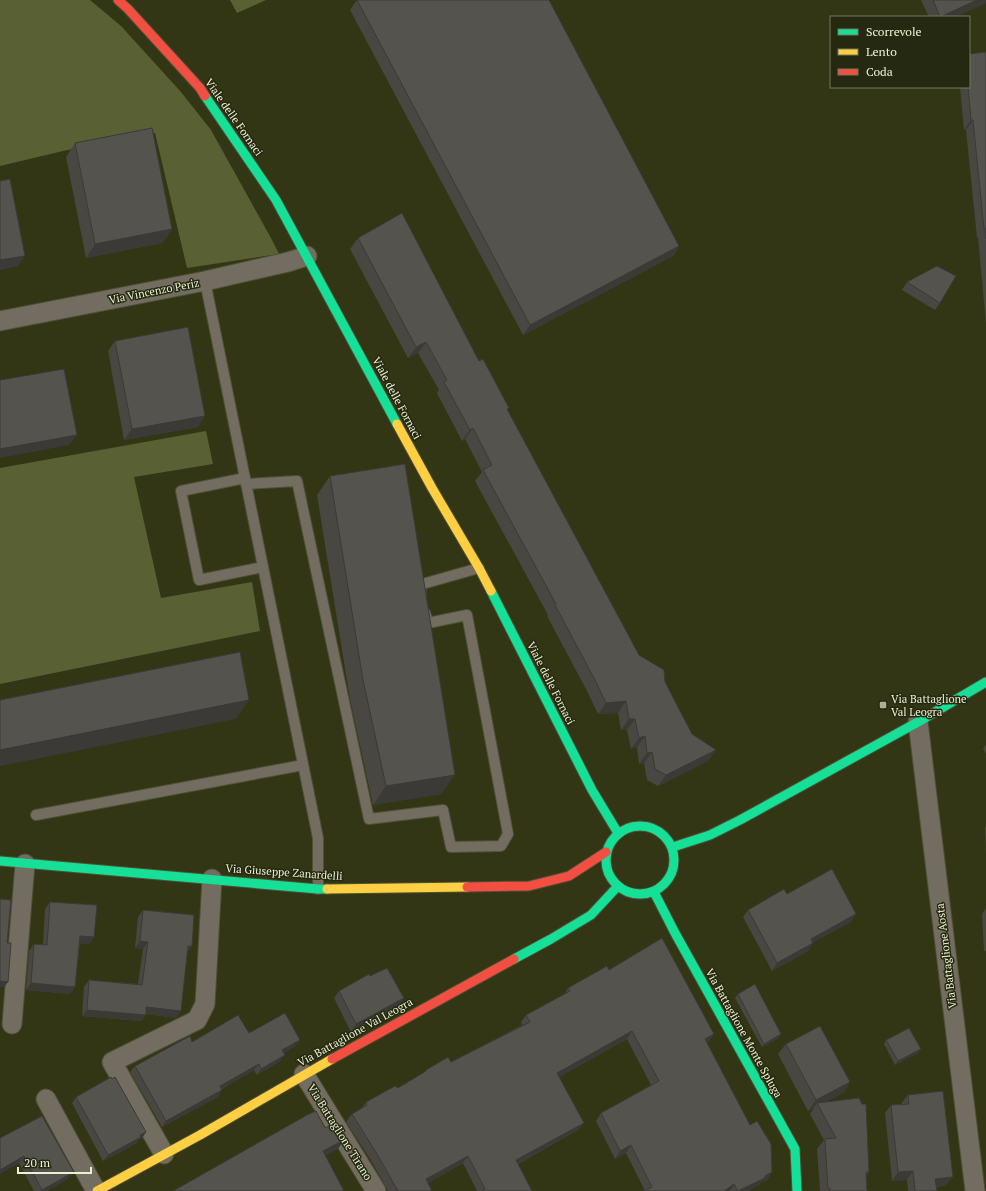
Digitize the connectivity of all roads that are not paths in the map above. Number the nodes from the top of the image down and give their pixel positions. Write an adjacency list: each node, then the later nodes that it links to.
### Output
1 (118, 0): 2 (street, Viale delle Fornaci)
2 (307, 256): 3 (street, Via Vincenzo Periz); 7 (street, Viale delle Fornaci)
3 (205, 281): 4 (street, Via Vincenzo Periz); 5 (lane)
4 (0, 321)
5 (246, 481): 6 (lane); 6 (lane); 7 (lane)
6 (263, 567): 10 (lane)
7 (479, 568): 12 (street, Viale delle Fornaci)
8 (986, 682): 9 (street)
9 (918, 722): 13 (street); 28 (street, Via Battaglione Aosta)
10 (303, 765): 11 (lane); 19 (lane)
11 (36, 815)
12 (618, 833): 13 (street); 14 (street)
13 (673, 847): 20 (street)
14 (606, 852): 18 (street); 19 (street, Via Giuseppe Zanardelli)
15 (0, 862): 16 (street, Via Giuseppe Zanardelli)
16 (25, 864): 17 (street, Via Giuseppe Zanardelli); 21 (street)
17 (212, 879): 19 (street, Via Giuseppe Zanardelli); 24 (street)
18 (618, 886): 20 (street); 22 (street, Via Battaglione Val Leogra)
19 (318, 889)
20 (654, 892): 27 (street, Via Battaglione Monte Spluga)
21 (12, 1024)
22 (304, 1074): 24 (street, Via Battaglione Val Leogra); 26 (street, Via Battaglione Tirano)
23 (46, 1098): 25 (street)
24 (164, 1154): 25 (street, Via Battaglione Val Leogra)
25 (96, 1191)
26 (376, 1191)
27 (797, 1191)
28 (974, 1191)

